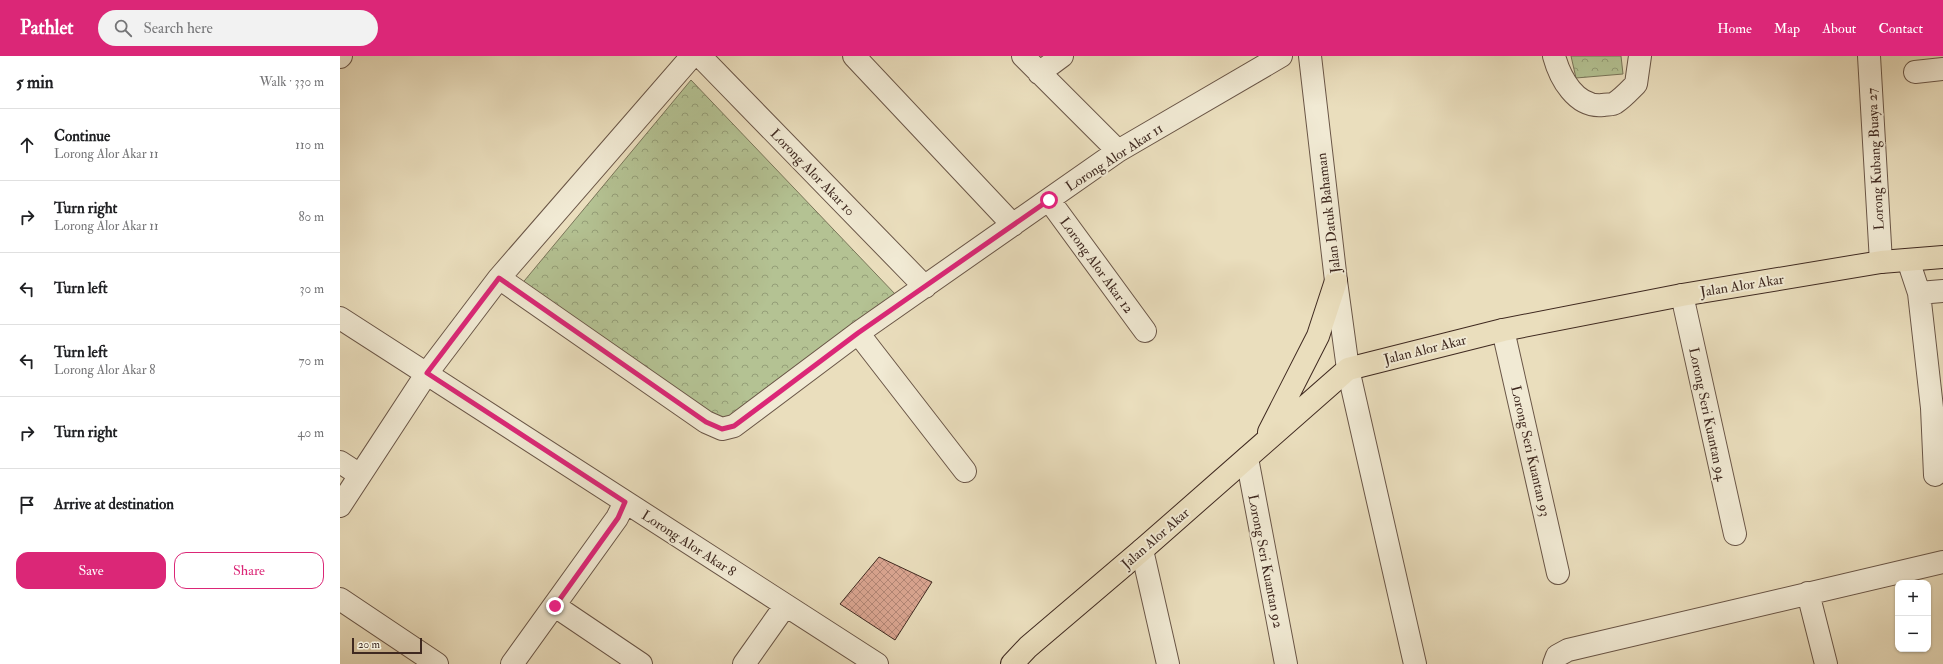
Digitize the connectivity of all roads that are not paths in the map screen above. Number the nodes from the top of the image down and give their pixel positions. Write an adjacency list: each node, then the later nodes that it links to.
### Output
1 (692, 56): 20 (street)
2 (700, 56): 22 (street, Lorong Alor Akar 10)
3 (854, 56): 16 (street)
4 (1023, 56): 13 (street)
5 (1062, 56): 13 (street)
6 (1281, 56): 14 (street, Lorong Alor Akar 11)
7 (1310, 56): 21 (street, Jalan Datuk Bahaman)
8 (1554, 56): 9 (street)
9 (1640, 56)
10 (1869, 56): 19 (street, Lorong Kubang Buaya 27)
11 (1943, 69): 12 (street)
12 (1915, 72)
13 (1039, 73): 14 (street)
14 (1118, 151): 15 (street, Lorong Alor Akar 11)
15 (1049, 200): 16 (street, Lorong Alor Akar 11); 28 (street, Lorong Alor Akar 12)
16 (1013, 225): 22 (street, Lorong Alor Akar 11)
17 (1943, 257): 18 (main road, Jalan Alor Akar)
18 (1908, 260): 19 (main road, Jalan Alor Akar); 24 (street)
19 (1881, 262): 25 (main road, Jalan Alor Akar)
20 (499, 278): 29 (street, Lorong Alor Akar 11); 31 (street)
21 (1336, 281): 30 (street, Jalan Datuk Bahaman); 33 (main road)
22 (925, 287): 29 (street, Lorong Alor Akar 11)
23 (1943, 291): 24 (street)
24 (1919, 293): 32 (street)
25 (1682, 295): 27 (main road, Jalan Alor Akar); 41 (street, Lorong Seri Kuantan 94)
26 (340, 318): 31 (street, Lorong Alor Akar 8)
27 (1503, 330): 30 (main road, Jalan Alor Akar); 44 (street, Lorong Seri Kuantan 93)
28 (1145, 331)
29 (858, 333): 36 (street)
30 (1348, 369): 33 (main road, Jalan Alor Akar); 57 (street, Jalan Datuk Bahaman)
31 (427, 373): 37 (street); 39 (street, Lorong Alor Akar 8)
32 (1938, 408): 38 (street)
33 (1263, 444): 34 (main road, Jalan Alor Akar)
34 (1246, 458): 42 (main road, Jalan Alor Akar); 56 (street, Lorong Seri Kuantan 92)
35 (340, 462): 37 (street)
36 (965, 471)
37 (360, 475): 40 (street)
38 (1935, 475)
39 (625, 502): 47 (street); 48 (street, Lorong Alor Akar 8)
40 (340, 506)
41 (1735, 534)
42 (1142, 550): 54 (main road, Jalan Alor Akar); 55 (street)
43 (1943, 562): 45 (street)
44 (1558, 573)
45 (1808, 593): 58 (street); 59 (street)
46 (340, 599): 49 (street)
47 (555, 606): 50 (street); 51 (street)
48 (785, 606): 52 (street); 53 (street, Lorong Alor Akar 8)
49 (437, 664)
50 (512, 664)
51 (641, 664)
52 (744, 664)
53 (877, 664)
54 (1012, 664)
55 (1168, 664)
56 (1286, 664)
57 (1415, 664)
58 (1554, 664)
59 (1826, 664)

